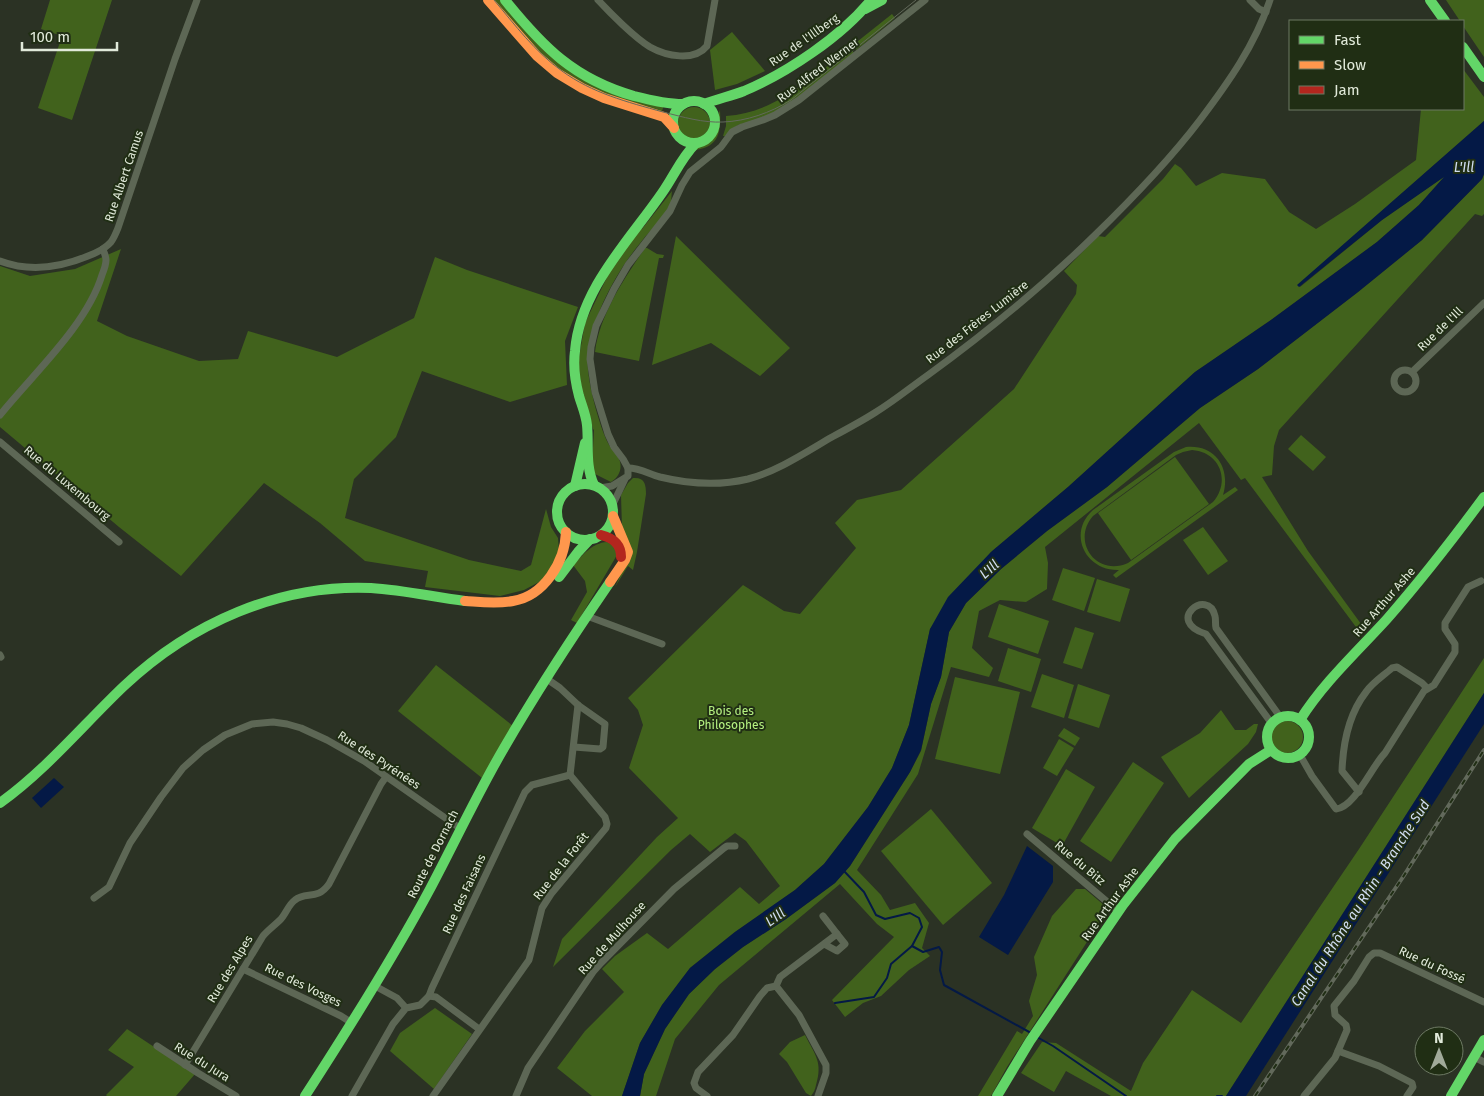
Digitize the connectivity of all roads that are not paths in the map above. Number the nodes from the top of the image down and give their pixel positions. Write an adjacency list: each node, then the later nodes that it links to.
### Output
1 (197, 0): 24 (street, Rue Albert Camus)
2 (488, 0): 21 (main road)
3 (504, 0): 18 (main road)
4 (598, 0): 5 (street)
5 (715, 0)
6 (871, 0): 12 (main road, Rue de l'Illberg)
7 (882, 0): 12 (main road, Rue de l'Illberg)
8 (925, 0): 31 (street, Rue Alfred Werner)
9 (1250, 0): 13 (street)
10 (1270, 0): 13 (street, Rue des Frères Lumière)
11 (1430, 0): 14 (main road)
12 (864, 10): 17 (main road, Rue de l'Illberg)
13 (1266, 12): 31 (street, Rue des Frères Lumière)
14 (1444, 20)
15 (1464, 48): 16 (main road)
16 (1484, 77)
17 (728, 97): 19 (main road, Rue de l'Illberg); 20 (main road, Rue de l'Illberg)
18 (683, 104): 19 (main road); 21 (main road)
19 (704, 104): 20 (main road)
20 (714, 116): 22 (main road)
21 (677, 133): 22 (main road); 23 (main road)
22 (696, 143): 23 (main road)
23 (673, 175): 29 (main road)
24 (103, 249): 25 (street); 28 (street)
25 (0, 261)
26 (1484, 303): 27 (street, Rue de l'Ill)
27 (1412, 372)
28 (0, 415)
29 (587, 439): 33 (main road); 34 (main road)
30 (0, 442): 41 (street, Rue du Luxembourg)
31 (628, 468): 32 (street)
32 (627, 477): 34 (street); 36 (street)
33 (575, 486): 34 (main road); 38 (main road)
34 (597, 487): 36 (main road)
35 (1484, 497): 51 (main road, Rue Arthur Ashe)
36 (613, 504): 37 (main road)
37 (613, 516): 39 (main road); 42 (main road)
38 (566, 532): 40 (main road); 44 (main road)
39 (601, 535): 40 (main road); 42 (main road)
40 (590, 539): 44 (main road)
41 (120, 542)
42 (612, 576): 45 (main road, Route de Dornach)
43 (1481, 581): 48 (street)
44 (534, 593): 59 (main road)
45 (585, 619): 46 (street); 47 (main road, Route de Dornach)
46 (662, 644)
47 (547, 679): 49 (street); 60 (main road, Route de Dornach)
48 (1427, 688): 58 (street); 58 (street)
49 (578, 704): 53 (street); 53 (street)
50 (1281, 718): 51 (main road); 52 (main road); 52 (street)
51 (1300, 720): 55 (main road)
52 (1272, 724): 54 (main road)
53 (574, 747): 56 (street)
54 (1271, 750): 55 (main road); 64 (main road, Rue Arthur Ashe)
55 (1300, 754): 58 (street)
56 (570, 775): 71 (street, Rue des Faisans); 75 (street, Rue de la Forêt)
57 (386, 777): 60 (street, Rue des Pyrénées); 63 (street, Rue des Pyrénées); 68 (street, Rue des Alpes)
58 (1359, 792)
59 (0, 803)
60 (461, 829): 69 (main road, Route de Dornach)
61 (1027, 834): 64 (street, Rue du Bitz)
62 (735, 846): 86 (street, Rue de Mulhouse)
63 (94, 898)
64 (1118, 911): 89 (main road, Rue Arthur Ashe)
65 (823, 916): 66 (street)
66 (837, 934): 67 (street); 67 (street)
67 (824, 944): 70 (street)
68 (243, 969): 74 (street, Rue des Vosges); 81 (street, Rue des Alpes)
69 (375, 986): 73 (street); 74 (main road, Route de Dornach)
70 (776, 986): 87 (street); 88 (street)
71 (429, 996): 73 (street); 75 (street)
72 (1484, 1002): 78 (street, Rue du Fossé)
73 (406, 1008): 84 (street)
74 (352, 1022): 83 (main road, Route de Dornach)
75 (479, 1029): 85 (street, Rue de la Forêt)
76 (1484, 1040): 79 (main road)
77 (157, 1046): 81 (street, Rue du Jura)
78 (1338, 1051): 90 (street); 91 (street)
79 (1474, 1057): 80 (street); 92 (main road)
80 (1484, 1062)
81 (185, 1065): 82 (street, Rue du Jura)
82 (236, 1096)
83 (305, 1096)
84 (352, 1096)
85 (433, 1096)
86 (516, 1096)
87 (707, 1096)
88 (818, 1096)
89 (997, 1096)
90 (1304, 1096)
91 (1407, 1096)
92 (1451, 1096)

